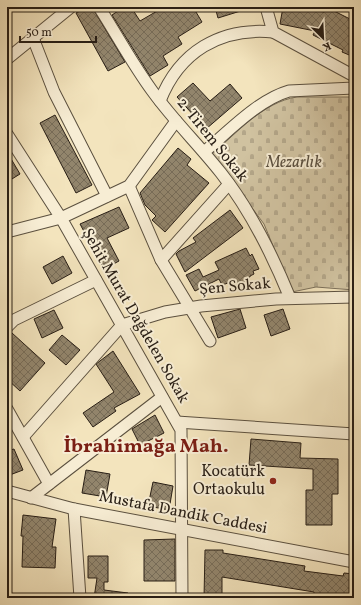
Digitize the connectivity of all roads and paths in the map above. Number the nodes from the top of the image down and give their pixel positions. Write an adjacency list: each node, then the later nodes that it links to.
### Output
1 (71, 7): 5 (street)
2 (99, 7): 9 (street, 2. Tirem Sokak)
3 (266, 7): 4 (street)
4 (273, 32): 7 (street); 9 (street)
5 (33, 38): 6 (street); 15 (street)
6 (7, 59)
7 (354, 76)
8 (354, 88): 12 (street)
9 (160, 101): 10 (street, 2. Tirem Sokak)
10 (176, 121): 12 (street, 2. Tirem Sokak); 14 (street)
11 (7, 134): 16 (street, Şehit Murat Dağdelen Sokak)
12 (204, 152): 13 (street, 2. Tirem Sokak)
13 (229, 184): 18 (street); 21 (street, 2. Tirem Sokak)
14 (129, 186): 15 (street); 18 (street)
15 (107, 196): 16 (street)
16 (61, 218): 17 (street); 19 (street, Şehit Murat Dağdelen Sokak)
17 (7, 232)
18 (161, 260): 22 (street)
19 (96, 280): 23 (street, Şehit Murat Dağdelen Sokak); 24 (street)
20 (354, 297): 21 (street, Şen Sokak)
21 (290, 298): 22 (street, Şen Sokak)
22 (190, 308): 23 (street, Şen Sokak); 25 (street)
23 (122, 325): 26 (street, Şehit Murat Dağdelen Sokak); 30 (street)
24 (7, 327)
25 (210, 341)
26 (162, 397): 28 (street, Şehit Murat Dağdelen Sokak); 31 (street)
27 (7, 409): 30 (street)
28 (177, 422): 29 (street); 35 (street, Şehit Murat Dağdelen Sokak)
29 (354, 434)
30 (23, 437): 31 (street)
31 (49, 484): 33 (street)
32 (7, 491): 33 (street, Mustafa Dandik Caddesi)
33 (31, 498): 34 (street, Mustafa Dandik Caddesi)
34 (74, 509): 35 (street, Mustafa Dandik Caddesi); 37 (street)
35 (183, 530): 36 (street, Mustafa Dandik Caddesi); 38 (street, Şehit Murat Dağdelen Sokak)
36 (354, 562)
37 (80, 598)
38 (182, 598)

